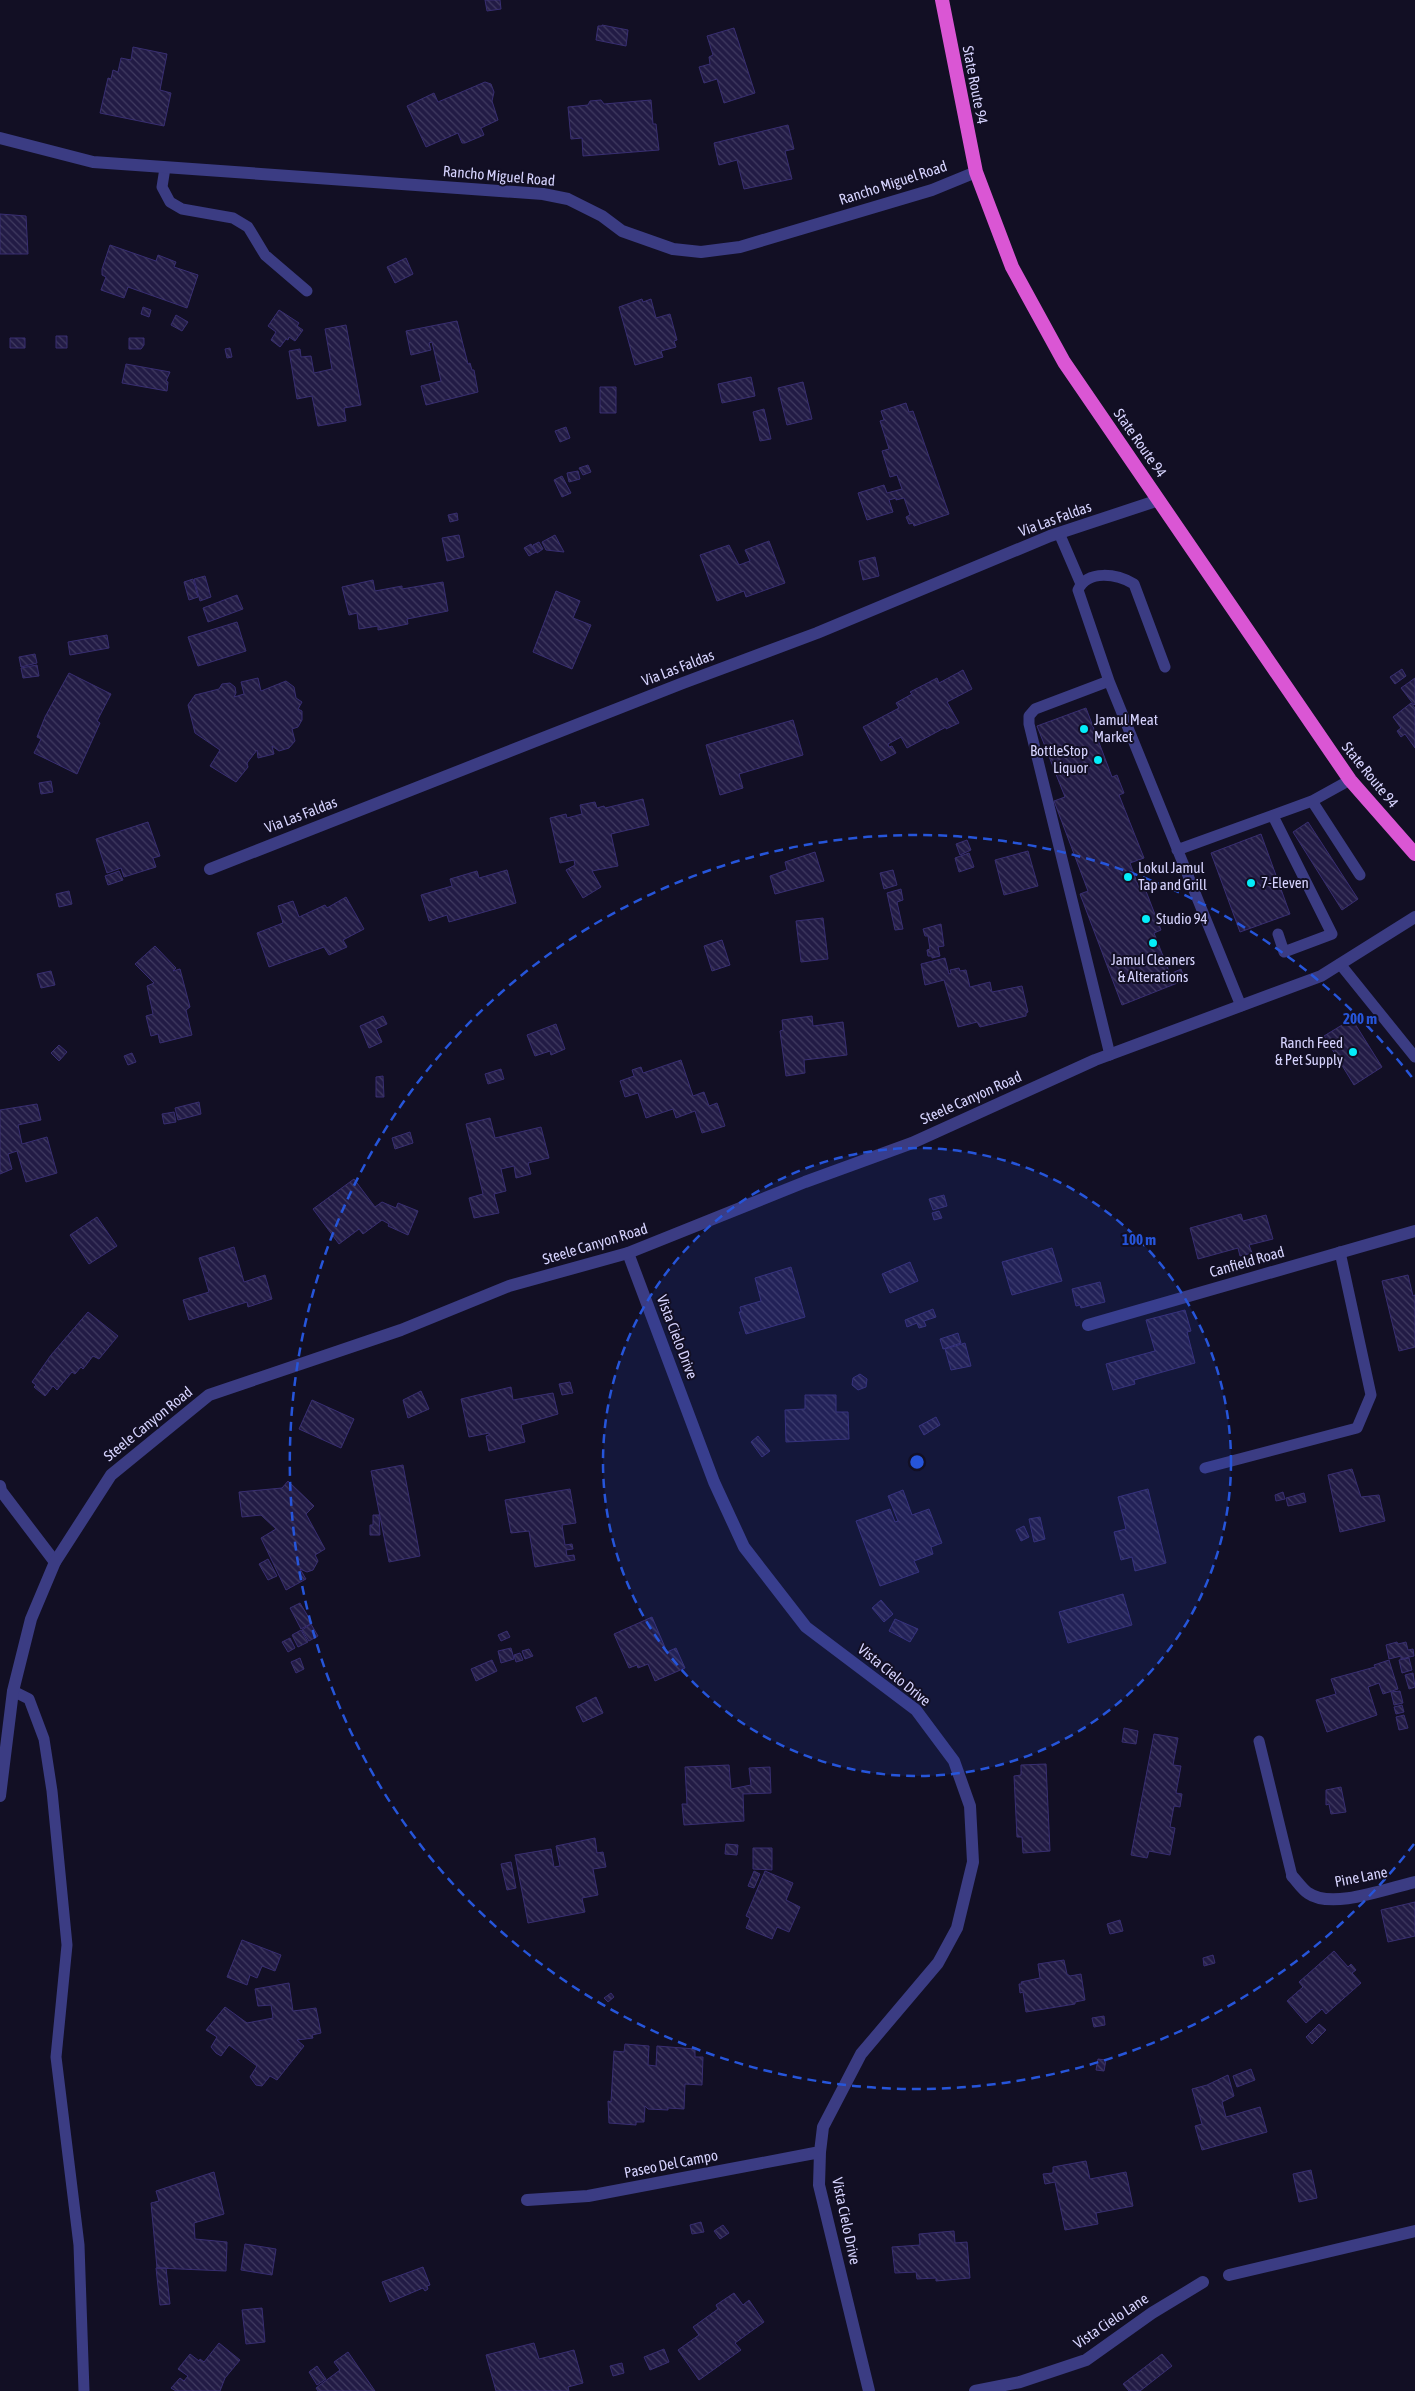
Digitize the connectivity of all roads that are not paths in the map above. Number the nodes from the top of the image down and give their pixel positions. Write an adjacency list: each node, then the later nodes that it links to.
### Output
1 (942, 0): 4 (highway, State Route 94)
2 (0, 138): 3 (street, Rancho Miguel Road)
3 (165, 168): 4 (street, Rancho Miguel Road); 5 (lane)
4 (976, 172): 6 (highway, State Route 94)
5 (307, 291)
6 (1159, 500): 7 (street, Via Las Faldas); 11 (highway, State Route 94)
7 (1059, 533): 8 (lane); 16 (street, Via Las Faldas)
8 (1081, 584): 9 (lane); 10 (lane)
9 (1165, 667)
10 (1109, 681): 14 (lane); 22 (lane)
11 (1350, 780): 12 (lane); 15 (highway, State Route 94)
12 (1312, 801): 13 (lane); 17 (lane)
13 (1273, 816): 14 (lane); 19 (lane)
14 (1177, 850): 21 (lane)
15 (1415, 854)
16 (210, 869)
17 (1360, 875)
18 (1415, 917): 20 (street, Steele Canyon Road)
19 (1278, 934)
20 (1340, 964): 21 (street, Steele Canyon Road); 23 (lane)
21 (1241, 1006): 22 (street, Steele Canyon Road)
22 (1110, 1055): 26 (street, Steele Canyon Road)
23 (1415, 1057)
24 (1415, 1231): 25 (street, Canfield Road)
25 (1340, 1252): 27 (street, Canfield Road); 28 (lane)
26 (628, 1253): 30 (street, Steele Canyon Road); 36 (street, Vista Cielo Drive)
27 (1088, 1325)
28 (1205, 1468)
29 (0, 1486): 30 (street)
30 (55, 1562): 31 (street, Steele Canyon Road)
31 (13, 1691): 33 (street, Steele Canyon Road); 41 (lane)
32 (1259, 1741): 34 (lane)
33 (0, 1796)
34 (1292, 1876): 35 (street, Pine Lane)
35 (1415, 1882)
36 (820, 2152): 37 (street, Paseo Del Campo); 42 (street, Vista Cielo Drive)
37 (527, 2200)
38 (1415, 2231): 39 (street)
39 (1229, 2275)
40 (1203, 2282): 43 (street, Vista Cielo Lane)
41 (84, 2391)
42 (869, 2391)
43 (975, 2391)

